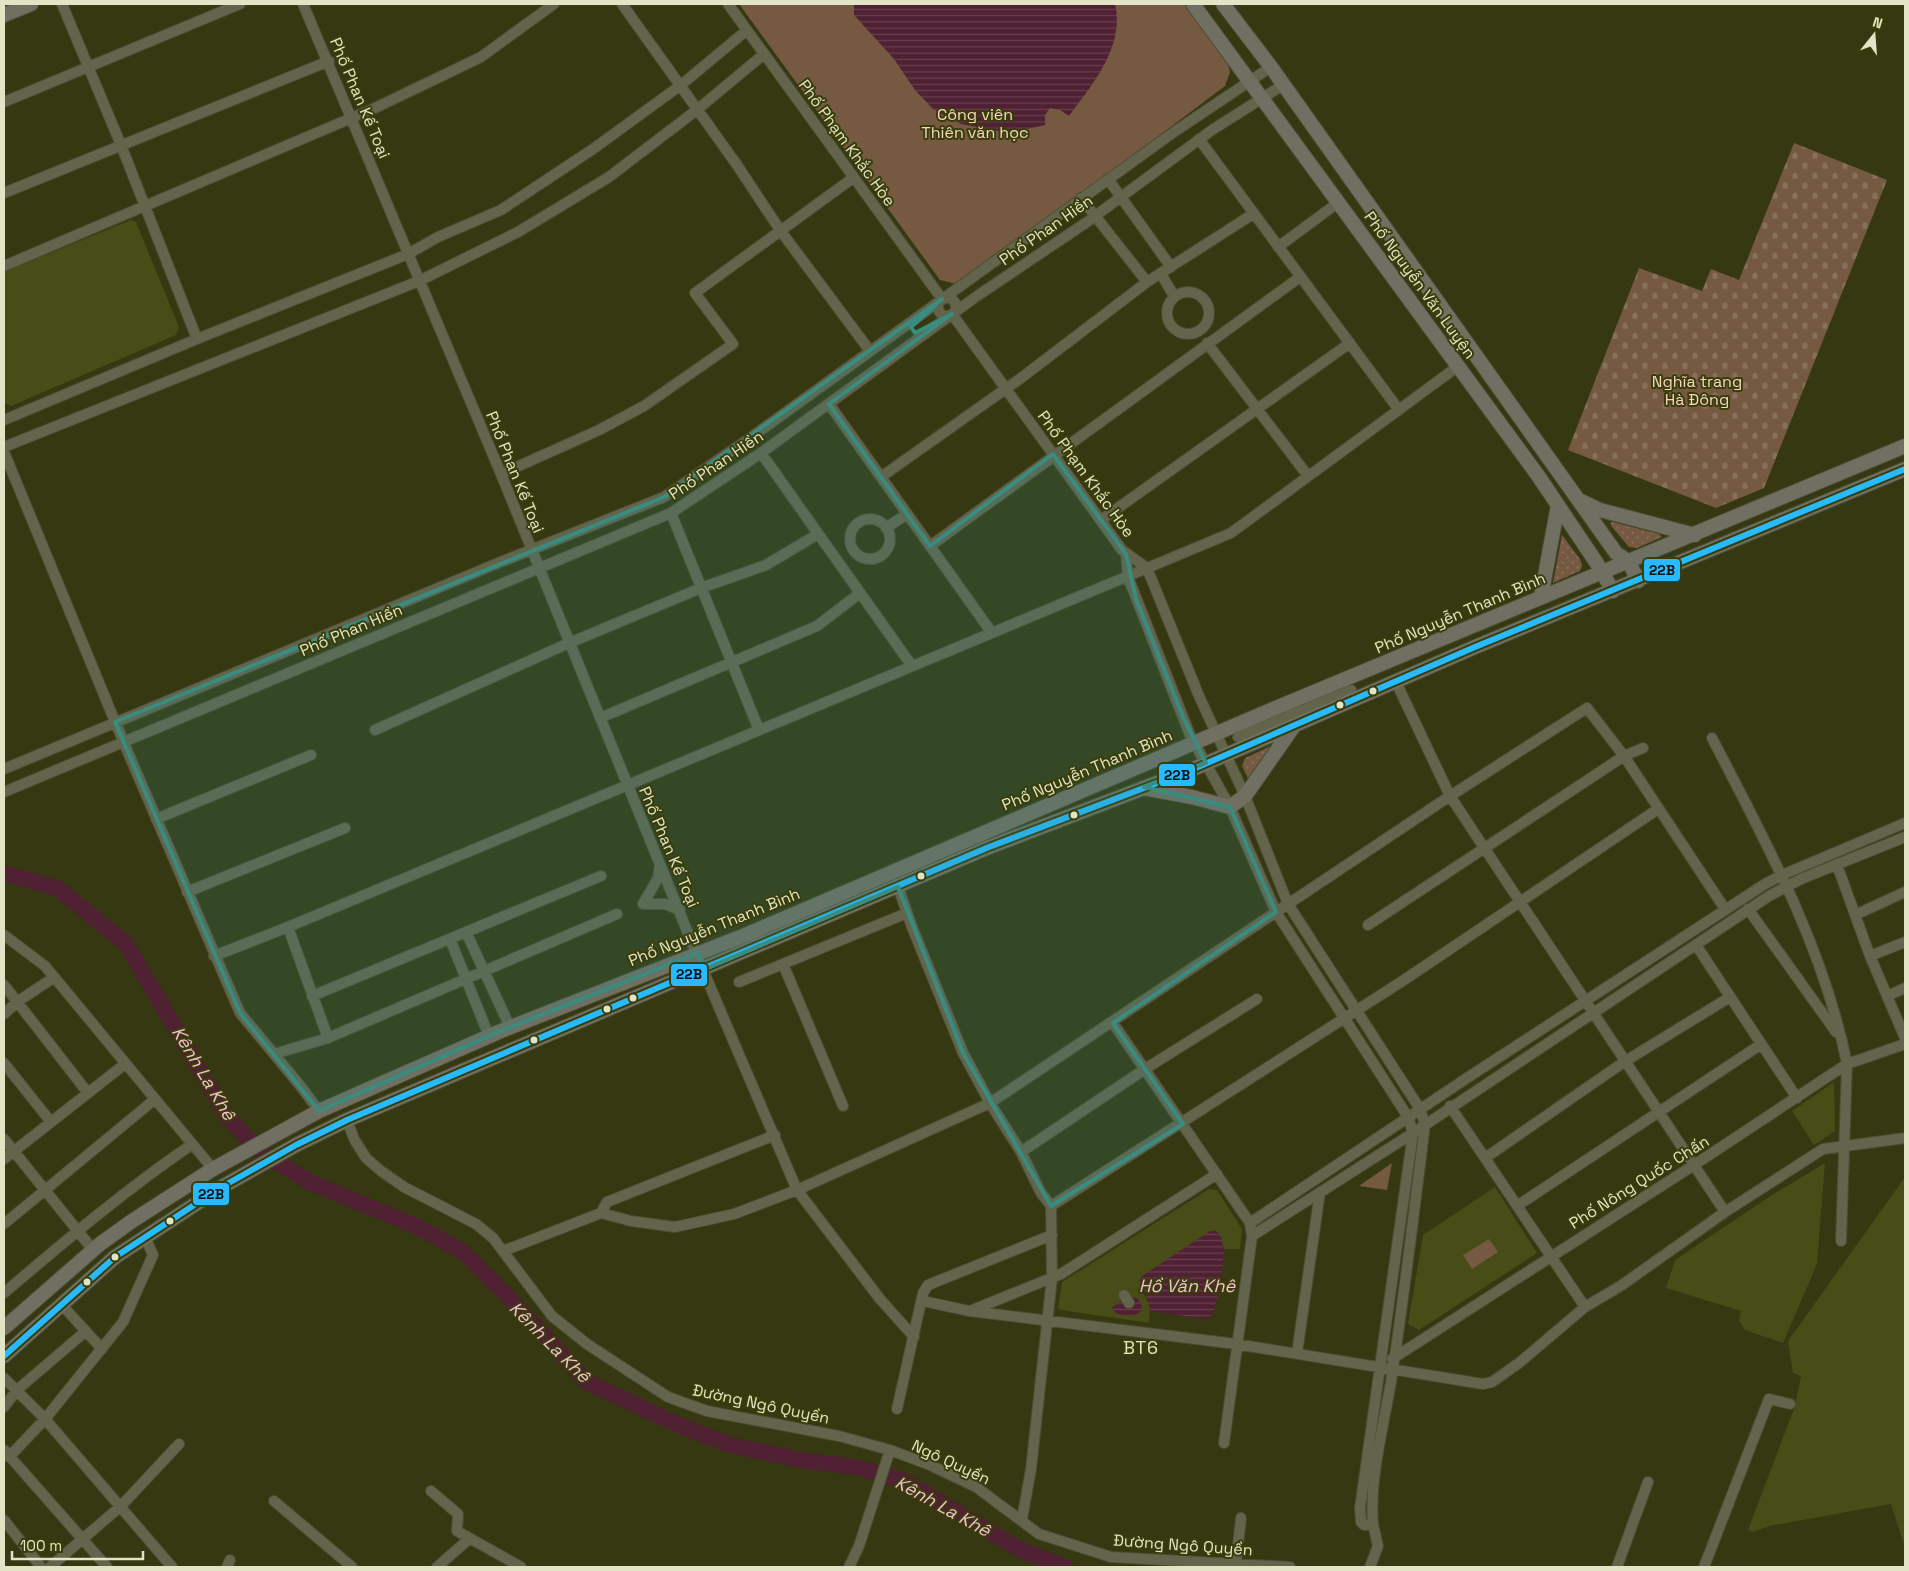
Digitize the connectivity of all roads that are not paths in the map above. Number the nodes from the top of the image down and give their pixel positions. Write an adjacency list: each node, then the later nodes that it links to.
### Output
1 (31, 4): 10 (main road)
2 (62, 4): 14 (street)
3 (240, 4): 14 (street)
4 (303, 4): 13 (street, Phố Phan Kế Toại)
5 (554, 4): 22 (street)
6 (622, 4): 18 (street)
7 (728, 4): 11 (street, Phố Phạm Khắc Hòe)
8 (1192, 4): 16 (main road, Phố Nguyễn Văn Luyện)
9 (1223, 4): 15 (main road, Phố Nguyễn Văn Luyện)
10 (4, 15)
11 (747, 30): 12 (street, Phố Phạm Khắc Hòe); 18 (street)
12 (764, 54): 21 (street); 25 (street, Phố Phạm Khắc Hòe)
13 (329, 61): 22 (street, Phố Phan Kế Toại); 24 (street)
14 (88, 66): 20 (street); 24 (street)
15 (1271, 67): 16 (street, Phố Phan Hiền); 17 (main road, Phố Nguyễn Văn Luyện)
16 (1249, 81): 19 (main road, Phố Nguyễn Văn Luyện); 26 (street, Phố Phan Hiền)
17 (1283, 84): 19 (street, Phố Phan Hiền); 65 (main road, Phố Nguyễn Văn Luyện)
18 (681, 86): 21 (street); 36 (street)
19 (1261, 98): 23 (street, Phố Phan Hiền); 30 (main road, Phố Nguyễn Văn Luyện)
20 (4, 102)
21 (698, 109): 34 (street); 41 (street)
22 (353, 119): 31 (street); 36 (street, Phố Phan Kế Toại)
23 (1199, 139): 28 (street, Phố Phan Hiền); 33 (street)
24 (121, 145): 27 (street); 31 (street)
25 (853, 178): 34 (street); 44 (street, Phố Phạm Khắc Hòe)
26 (1108, 179): 28 (street); 29 (street, Phố Phan Hiền)
27 (4, 193)
28 (1121, 195): 32 (street, Phố Phan Hiền); 38 (street)
29 (1081, 198): 32 (street); 44 (street, Phố Phan Hiền)
30 (1339, 202): 35 (street); 50 (main road, Phố Nguyễn Văn Luyện)
31 (145, 207): 37 (street); 46 (street)
32 (1096, 214): 42 (street); 45 (street, Phố Phan Hiền)
33 (1253, 214): 35 (street); 38 (street)
34 (780, 230): 49 (street); 62 (street)
35 (1278, 247): 40 (street)
36 (408, 254): 41 (street, Phố Phan Kế Toại); 46 (street)
37 (4, 266)
38 (1171, 267): 39 (street)
39 (1161, 274): 42 (street); 43 (street)
40 (1300, 276): 47 (street); 48 (street)
41 (419, 281): 57 (street); 62 (street, Phố Phan Kế Toại)
42 (1147, 282): 51 (street)
43 (1174, 296): 43 (street)
44 (942, 299): 45 (street, Phố Phạm Khắc Hòe); 49 (street, Phố Phan Hiền)
45 (952, 314): 51 (street, Phố Phạm Khắc Hòe); 52 (street, Phố Phan Hiền)
46 (196, 339): 55 (street)
47 (1207, 343): 53 (street); 60 (street)
48 (1350, 343): 53 (street); 54 (street)
49 (870, 351): 74 (street, Phố Phan Hiền)
50 (1457, 367): 54 (street); 66 (main road, Phố Nguyễn Văn Luyện)
51 (1006, 388): 60 (street, Phố Phạm Khắc Hòe); 64 (street)
52 (829, 404): 59 (street, Phố Phan Hiền); 64 (street)
53 (1255, 409): 63 (street); 69 (street)
54 (1399, 410): 63 (street)
55 (4, 420)
56 (1905, 446): 72 (main road, Phố Nguyễn Thanh Bình)
57 (4, 447)
58 (4, 452): 95 (street)
59 (761, 453): 67 (street, Phố Phan Hiền); 71 (street)
60 (1053, 454): 69 (street, Phố Phạm Khắc Hòe); 73 (street)
61 (1905, 469): 83 (main road, Phố Nguyễn Thanh Bình)
62 (500, 474): 74 (street, Phố Phan Kế Toại)
63 (1308, 476): 80 (street)
64 (881, 477): 68 (street)
65 (1580, 501): 72 (main road); 77 (main road, Phố Nguyễn Văn Luyện)
66 (1558, 505): 81 (main road, Phố Nguyễn Văn Luyện); 87 (main road)
67 (671, 513): 79 (street, Phố Phan Hiền); 84 (street)
68 (907, 514): 70 (street); 73 (street)
69 (1101, 520): 76 (street, Phố Phạm Khắc Hòe)
70 (886, 528): 75 (street); 75 (street)
71 (818, 534): 78 (street); 84 (street)
72 (1695, 535): 77 (main road, Phố Nguyễn Thanh Bình)
73 (930, 546): 88 (street)
74 (530, 550): 79 (street, Phố Phan Kế Toại); 95 (street, Phố Phan Hiền)
75 (853, 550): 78 (street)
76 (1126, 554): 80 (street, Phố Phạm Khắc Hòe); 82 (street, Phố Phạm Khắc Hòe)
77 (1629, 562): 81 (main road, Phố Nguyễn Thanh Bình); 83 (main road, Phố Nguyễn Văn Luyện)
78 (839, 563): 86 (street)
79 (538, 568): 89 (street, Phố Phan Kế Toại); 102 (street, Phố Phan Hiền)
80 (1148, 568): 82 (street); 99 (street)
81 (1602, 572): 85 (main road, Phố Nguyễn Văn Luyện); 87 (main road, Phố Nguyễn Thanh Bình)
82 (1128, 577): 88 (street); 103 (street, Phố Phạm Khắc Hòe)
83 (1638, 581): 85 (main road, Phố Nguyễn Thanh Bình)
84 (701, 588): 89 (street); 90 (street)
85 (1612, 591): 92 (main road, Phố Nguyễn Thanh Bình)
86 (860, 593): 90 (street); 91 (street)
87 (1541, 597): 99 (main road, Phố Nguyễn Thanh Bình)
88 (992, 633): 91 (street)
89 (568, 643): 94 (street, Phố Phan Kế Toại); 97 (street)
90 (732, 663): 94 (street); 98 (street)
91 (912, 666): 98 (street)
92 (1396, 682): 96 (main road, Phố Nguyễn Thanh Bình); 114 (street)
93 (1351, 690): 100 (street)
94 (600, 718): 110 (street, Phố Phan Kế Toại)
95 (116, 722): 102 (street); 109 (street, Phố Phan Hiền)
96 (1295, 725): 106 (main road, Phố Nguyễn Thanh Bình); 113 (main road)
97 (376, 730)
98 (759, 730): 110 (street)
99 (1216, 735): 103 (main road, Phố Nguyễn Thanh Bình); 106 (street)
100 (1238, 737)
101 (1712, 738): 124 (street)
102 (123, 741): 112 (street, Phố Phan Hiền); 117 (street)
103 (1194, 744): 108 (street, Phố Phạm Khắc Hòe); 146 (main road, Phố Nguyễn Thanh Bình)
104 (1643, 748): 107 (street)
105 (311, 755): 117 (street)
106 (1226, 755): 108 (main road, Phố Nguyễn Thanh Bình); 113 (street)
107 (1624, 756): 114 (street); 116 (street); 121 (street)
108 (1206, 763): 111 (main road, Phố Nguyễn Thanh Bình); 115 (street, Phố Phạm Khắc Hòe)
109 (4, 769)
110 (627, 784): 122 (street, Phố Phan Kế Toại); 140 (street)
111 (1142, 788): 115 (main road); 127 (main road, Phố Nguyễn Thanh Bình)
112 (4, 792)
113 (1245, 796): 115 (main road); 131 (street)
114 (1450, 796): 121 (street); 131 (street)
115 (1230, 807): 135 (street, Phố Phạm Khắc Hòe)
116 (1658, 809): 130 (street); 132 (street)
117 (156, 819): 128 (street)
118 (1905, 823): 124 (street)
119 (345, 828): 128 (street)
120 (1905, 837): 123 (street)
121 (1482, 848): 130 (street); 139 (street)
122 (660, 865): 134 (street, Phố Phan Kế Toại); 134 (street)
123 (1837, 865): 126 (street); 138 (street)
124 (1782, 875): 126 (street); 132 (street)
125 (601, 876): 141 (street)
126 (1788, 885): 133 (street); 174 (street)
127 (898, 887): 136 (street); 150 (main road, Phố Nguyễn Thanh Bình)
128 (187, 892): 147 (street)
129 (1905, 892): 138 (street)
130 (1519, 902): 163 (street); 165 (street)
131 (1288, 904): 135 (street); 165 (street)
132 (1725, 909): 163 (street)
133 (1748, 909): 145 (street); 174 (street)
134 (680, 910): 146 (street, Phố Phan Kế Toại)
135 (1276, 912): 168 (street, Phố Phạm Khắc Hòe); 169 (street)
136 (907, 913): 149 (street); 186 (street)
137 (617, 914): 151 (street)
138 (1856, 914): 148 (street)
139 (1368, 925)
140 (288, 927): 147 (street); 158 (street)
141 (466, 932): 143 (street); 151 (street)
142 (4, 935): 153 (street)
143 (450, 939): 152 (street); 158 (street)
144 (1905, 942): 148 (street)
145 (1696, 945): 160 (street); 166 (street)
146 (698, 953): 150 (street, Phố Phan Kế Toại); 170 (main road, Phố Nguyễn Thanh Bình)
147 (214, 956): 177 (street)
148 (1870, 956): 159 (street)
149 (783, 964): 155 (street); 187 (street)
150 (703, 970): 193 (main road, Phố Nguyễn Thanh Bình); 198 (street, Phố Phan Kế Toại)
151 (483, 971): 152 (street); 170 (street)
152 (466, 977): 171 (street); 172 (street)
153 (53, 978): 164 (street); 180 (street)
154 (662, 979): 162 (street)
155 (739, 982)
156 (4, 986): 164 (street)
157 (1905, 988): 159 (street)
158 (312, 996): 172 (street)
159 (1887, 996): 173 (street)
160 (1730, 998): 176 (street); 178 (street)
161 (1257, 999): 182 (street)
162 (610, 1001)
163 (1586, 1001): 166 (street); 189 (street)
164 (17, 1002): 167 (street); 183 (street)
165 (1356, 1010): 168 (street); 189 (street)
166 (1594, 1013): 178 (street); 188 (street)
167 (4, 1014)
168 (1345, 1018): 192 (street, Phố Phạm Khắc Hòe); 195 (street)
169 (1113, 1023): 182 (street); 186 (street)
170 (510, 1027): 171 (main road, Phố Nguyễn Thanh Bình)
171 (489, 1036): 190 (main road, Phố Nguyễn Thanh Bình)
172 (328, 1038): 177 (street)
173 (1905, 1038)
174 (1843, 1042): 181 (street)
175 (1905, 1044): 181 (street, Phố Nông Quốc Chấn)
176 (1760, 1045): 184 (street); 191 (street)
177 (274, 1054): 190 (street)
178 (1624, 1062): 191 (street); 205 (street)
179 (4, 1063): 194 (street)
180 (124, 1064): 183 (street); 185 (street)
181 (1847, 1064): 184 (street, Phố Nông Quốc Chấn); 201 (street)
182 (1145, 1069): 195 (street); 204 (street)
183 (88, 1093): 194 (street)
184 (1797, 1098): 207 (street, Phố Nông Quốc Chấn)
185 (154, 1100): 202 (street); 210 (street)
186 (990, 1103): 204 (street); 211 (street)
187 (842, 1106)
188 (1450, 1106): 196 (street); 205 (street)
189 (1420, 1109): 192 (street); 196 (street)
190 (319, 1111): 208 (main road, Phố Nguyễn Thanh Bình)
191 (1659, 1113): 207 (street); 214 (street)
192 (1408, 1116): 197 (street, Phố Phạm Khắc Hòe); 217 (street)
193 (348, 1120): 222 (main road, Phố Nguyễn Thanh Bình); 225 (street, Đường Ngô Quyền)
194 (51, 1122): 203 (street)
195 (1183, 1124): 209 (street); 213 (street)
196 (1425, 1124): 197 (street); 241 (street)
197 (1413, 1133): 212 (street); 242 (street)
198 (775, 1135): 211 (street, Phố Phan Kế Toại); 216 (street)
199 (1905, 1138): 201 (street)
200 (4, 1139): 203 (street)
201 (1843, 1144): 215 (street); 223 (street)
202 (191, 1146): 208 (street); 219 (street)
203 (13, 1152): 206 (street); 210 (street)
204 (1021, 1152): 213 (street)
205 (1485, 1158): 214 (street)
206 (4, 1159)
207 (1694, 1165): 215 (street); 226 (street, Phố Nông Quốc Chấn)
208 (212, 1170): 224 (main road)
209 (1218, 1174): 217 (street); 227 (street)
210 (45, 1190): 218 (street); 219 (street)
211 (798, 1190): 216 (street); 236 (street, Phố Phan Kế Toại)
212 (1320, 1192): 221 (street); 239 (street)
213 (1051, 1206): 220 (street)
214 (1517, 1206): 226 (street)
215 (1725, 1212): 231 (street)
216 (601, 1213): 225 (street)
217 (1250, 1223): 221 (street)
218 (4, 1224)
219 (78, 1230): 224 (street); 228 (street)
220 (1052, 1236): 227 (street); 229 (street)
221 (1252, 1236): 237 (street)
222 (145, 1237): 230 (main road); 238 (street)
223 (1841, 1241)
224 (93, 1250): 234 (main road)
225 (503, 1251): 253 (street, Đường Ngô Quyền)
226 (1551, 1256): 231 (street); 241 (street, Phố Nông Quốc Chấn)
227 (1052, 1278): 232 (street); 233 (street)
228 (4, 1293)
229 (923, 1301): 232 (street); 236 (street)
230 (61, 1304): 235 (street); 240 (main road)
231 (1585, 1307): 243 (street)
232 (968, 1311): 233 (street)
233 (1046, 1321): 237 (street); 260 (street)
234 (4, 1328)
235 (86, 1331): 238 (street); 245 (street)
236 (914, 1337): 248 (street)
237 (1236, 1344): 239 (street); 250 (street)
238 (102, 1349): 249 (street)
239 (1297, 1353): 242 (street)
240 (4, 1356)
241 (1394, 1357): 242 (street, Phố Nông Quốc Chấn); 243 (street)
242 (1381, 1367): 243 (street); 261 (street)
243 (1393, 1368): 261 (street)
244 (4, 1378): 245 (street)
245 (17, 1390): 247 (street); 249 (street)
246 (1790, 1404): 276 (street)
247 (4, 1407)
248 (897, 1409)
249 (44, 1419): 252 (street); 257 (street)
250 (1224, 1443)
251 (179, 1444): 257 (street)
252 (7, 1453): 263 (street)
253 (888, 1456): 260 (street, Ngô Quyền); 272 (street)
254 (1648, 1482): 275 (street)
255 (431, 1491): 262 (street)
256 (274, 1501): 269 (street)
257 (121, 1506): 263 (street); 268 (street)
258 (1241, 1518): 264 (street)
259 (4, 1520): 265 (street)
260 (1022, 1520): 264 (street, Đường Ngô Quyền)
261 (1373, 1524): 274 (street)
262 (469, 1539): 270 (street); 271 (street)
263 (83, 1541): 266 (street); 267 (street)
264 (1236, 1563): 273 (street, Đường Ngô Quyền)
265 (41, 1567)
266 (50, 1567)
267 (107, 1567)
268 (172, 1567)
269 (352, 1567)
270 (437, 1567)
271 (521, 1567)
272 (849, 1567)
273 (1290, 1567)
274 (1370, 1567)
275 (1619, 1567)
276 (1704, 1567)

